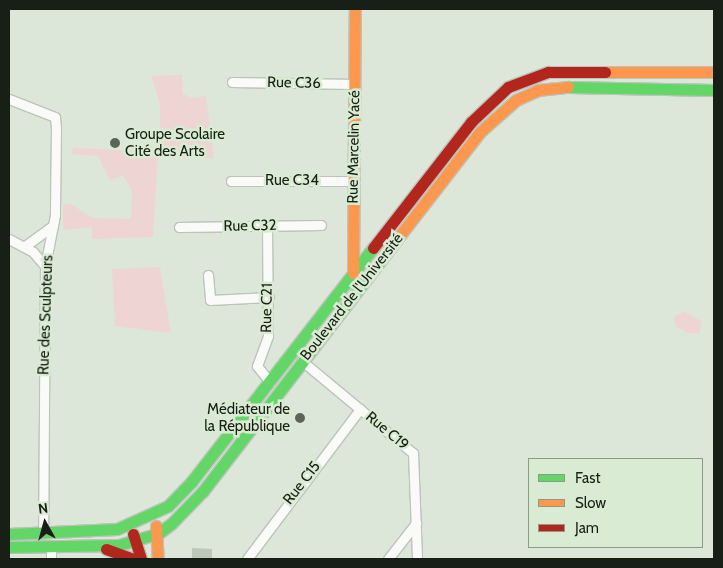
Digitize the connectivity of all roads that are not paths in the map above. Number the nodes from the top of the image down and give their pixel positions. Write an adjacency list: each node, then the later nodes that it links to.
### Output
1 (355, 9): 5 (street, Rue Marcelin Yacé)
2 (714, 72): 3 (street, Boulevard de l'Université)
3 (649, 73): 6 (street); 18 (street, Boulevard de l'Université)
4 (232, 82): 5 (street, Rue C36)
5 (355, 84): 10 (street, Rue Marcelin Yacé)
6 (649, 90): 7 (street, Boulevard de l'Université); 20 (street, Boulevard de l'Université)
7 (714, 90)
8 (9, 99): 12 (street, Rue des Sculpteurs)
9 (231, 181): 10 (street, Rue C34)
10 (354, 181): 18 (street, Rue Marcelin Yacé)
11 (321, 225): 13 (street, Rue C32)
12 (53, 226): 16 (street); 17 (street, Rue des Sculpteurs)
13 (267, 226): 14 (street, Rue C32); 21 (street, Rue C21)
14 (178, 227)
15 (9, 238): 16 (street)
16 (25, 246): 17 (street)
17 (45, 266): 29 (street, Rue des Sculpteurs)
18 (353, 273): 20 (street); 23 (street, Boulevard de l'Université)
19 (208, 276): 21 (street)
20 (364, 281): 22 (street, Boulevard de l'Université)
21 (269, 297): 23 (street, Rue C21)
22 (302, 361): 24 (street, Rue C19); 27 (street, Boulevard de l'Université)
23 (270, 382): 25 (street, Boulevard de l'Université)
24 (360, 409): 26 (street, Rue C19); 38 (street, Rue C15)
25 (141, 521): 27 (street); 29 (street, Boulevard de l'Université); 30 (street)
26 (416, 523): 39 (street); 40 (street, Rue C19)
27 (159, 533): 30 (street, Boulevard de l'Université); 37 (street)
28 (9, 534): 29 (street, Boulevard de l'Université)
29 (43, 534)
30 (136, 542): 32 (street, Boulevard de l'Université); 36 (street)
31 (51, 546): 32 (street, Boulevard de l'Université); 33 (street, Boulevard de l'Université); 34 (street)
32 (98, 546): 35 (street)
33 (9, 547)
34 (51, 559)
35 (133, 559)
36 (141, 559)
37 (158, 559)
38 (247, 559)
39 (388, 559)
40 (417, 559)

